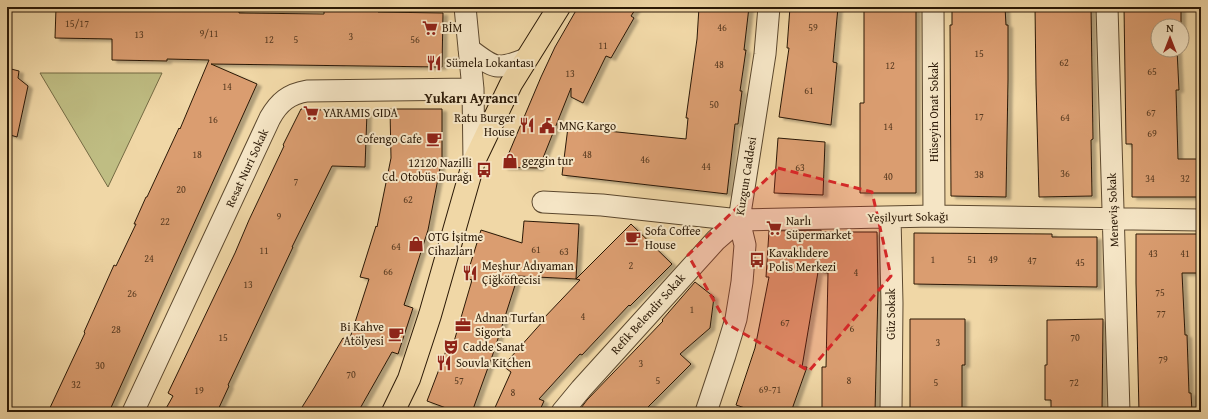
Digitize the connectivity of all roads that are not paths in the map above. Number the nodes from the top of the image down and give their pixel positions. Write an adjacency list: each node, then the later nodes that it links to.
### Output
1 (465, 7): 6 (street)
2 (559, 7): 7 (main road)
3 (769, 7): 14 (street, Kuzgun Caddesi)
4 (933, 7): 11 (street, Hüseyin Onat Sokak)
5 (1107, 7): 13 (street, Meneviş Sokak)
6 (469, 49): 7 (street); 8 (street)
7 (526, 59): 9 (main road)
8 (473, 89): 9 (street); 16 (street, Resat Nuri Sokak)
9 (474, 161): 17 (main road)
10 (543, 202): 14 (street, Yeşilyurt Sokağı)
11 (934, 216): 12 (street, Yeşilyurt Sokağı); 13 (street, Yeşilyurt Sokağı)
12 (890, 217): 14 (street, Yeşilyurt Sokağı); 20 (street, Güz Sokak)
13 (1113, 219): 15 (street, Yeşilyurt Sokağı); 21 (street, Meneviş Sokak)
14 (739, 220): 18 (street, Refik Belendir Sokak); 19 (street, Kuzgun Caddesi)
15 (1201, 220)
16 (133, 412)
17 (393, 412)
18 (562, 412)
19 (706, 412)
20 (891, 412)
21 (1119, 412)

